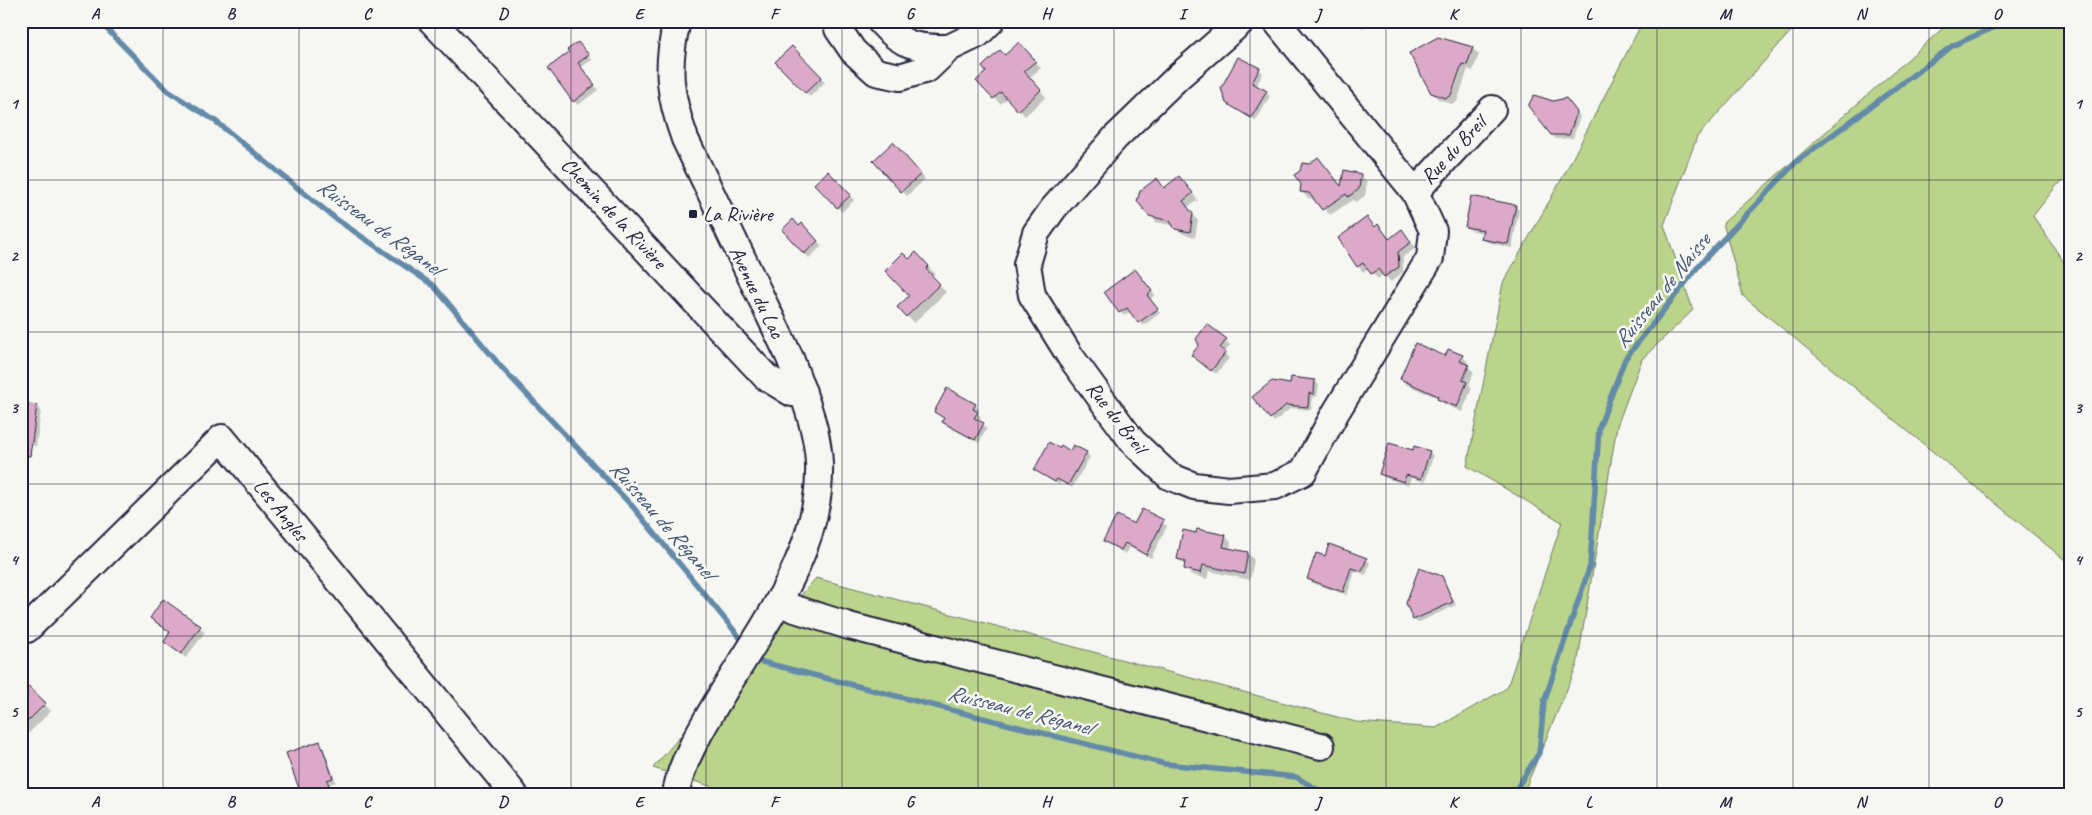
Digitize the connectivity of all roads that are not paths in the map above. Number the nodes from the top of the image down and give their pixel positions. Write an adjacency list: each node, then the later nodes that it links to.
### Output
1 (432, 21): 11 (street, Chemin de la Rivière)
2 (677, 21): 11 (street, Avenue du Lac)
3 (837, 21): 8 (street)
4 (880, 21): 8 (street)
5 (991, 21): 8 (street)
6 (1242, 21): 10 (street, Rue du Breil)
7 (1276, 21): 10 (street, Rue du Breil)
8 (949, 48)
9 (1492, 109): 10 (street, Rue du Breil)
10 (1415, 192)
11 (803, 392): 12 (street, Avenue du Lac)
12 (779, 600): 14 (street); 16 (street, Avenue du Lac)
13 (27, 629): 15 (street, Les Angles)
14 (1321, 746)
15 (514, 794)
16 (676, 794)

